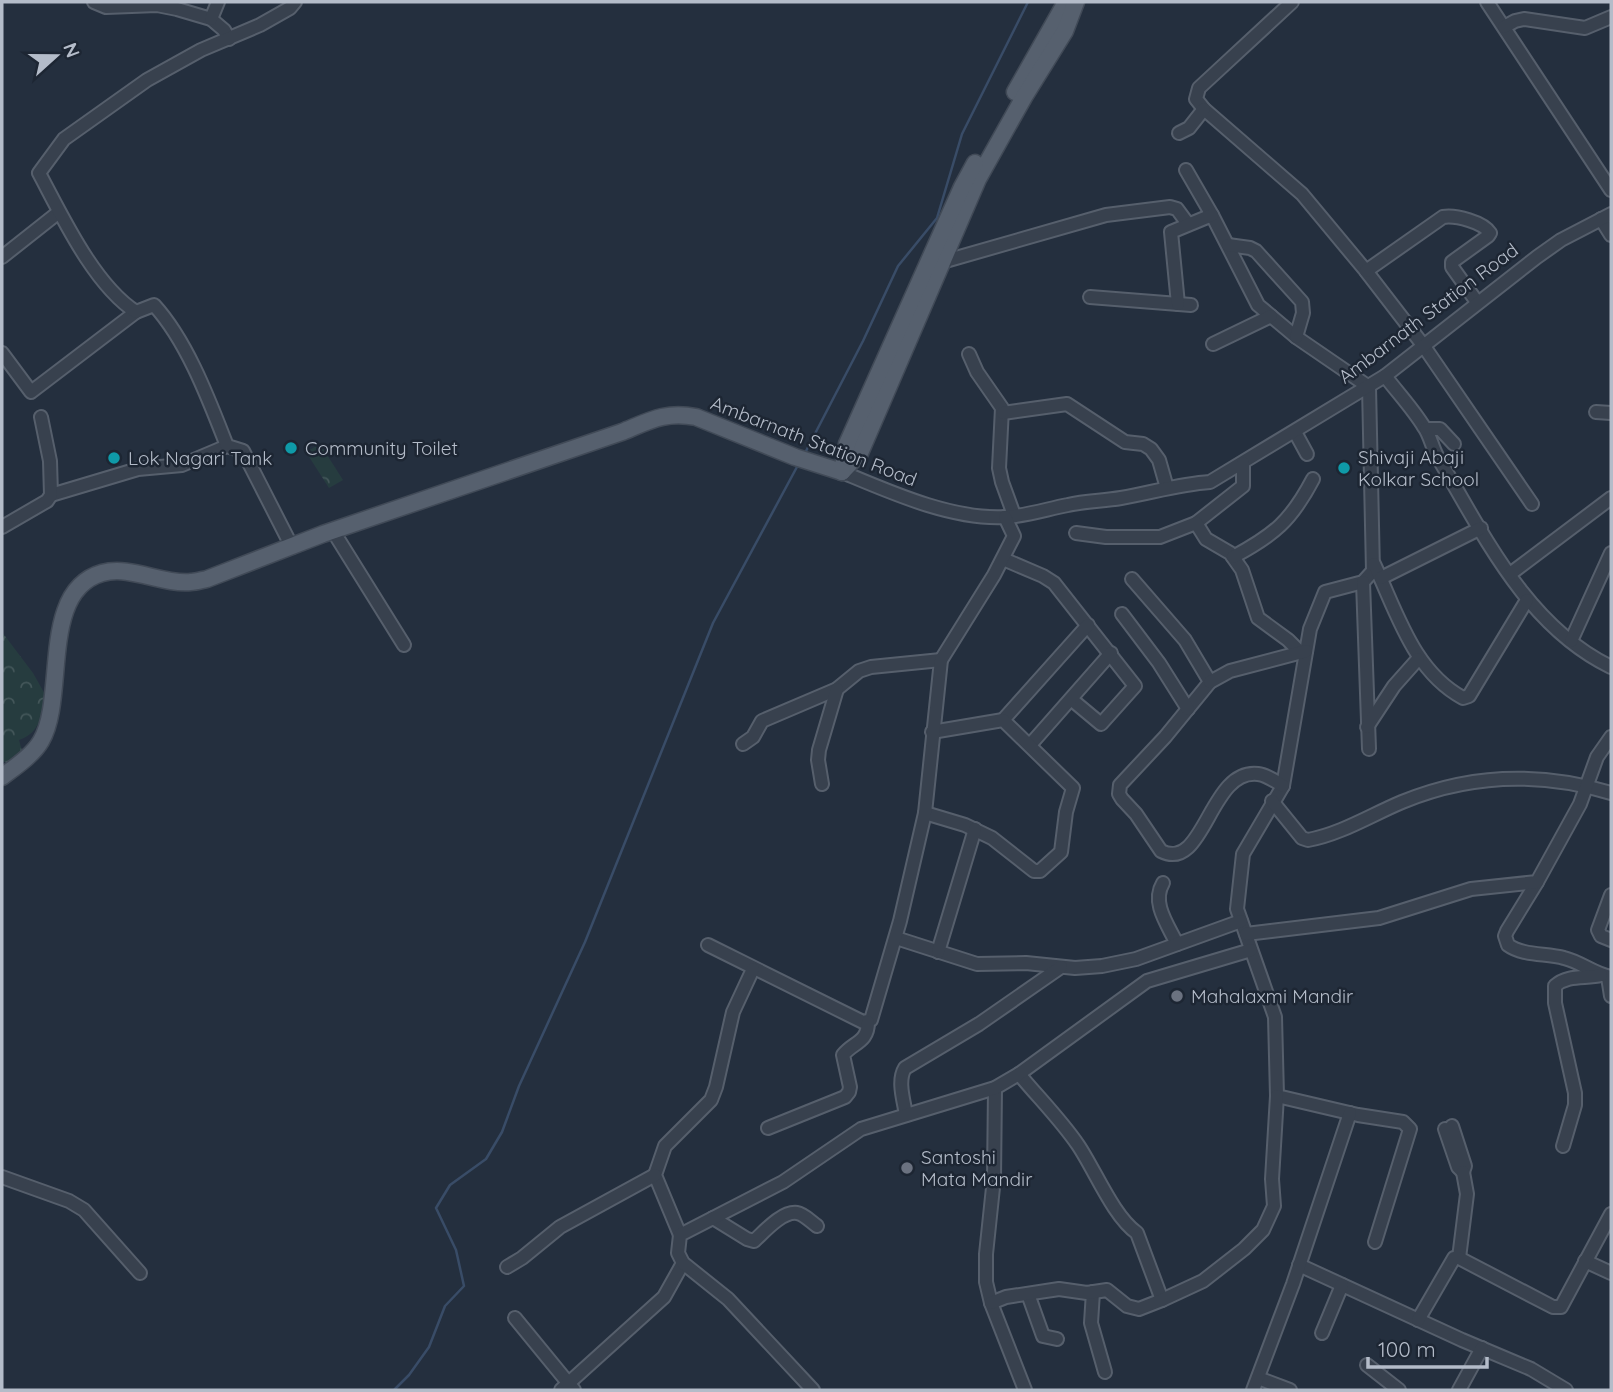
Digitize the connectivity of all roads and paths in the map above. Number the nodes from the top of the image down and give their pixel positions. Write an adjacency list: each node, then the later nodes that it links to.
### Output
1 (94, 2): 9 (street)
2 (218, 2): 9 (street)
3 (1066, 2): 46 (main road)
4 (1076, 2): 23 (main road)
5 (1292, 2): 12 (street)
6 (1487, 2): 10 (street)
7 (290, 4): 11 (street)
8 (1611, 17): 10 (street)
9 (211, 19): 11 (street)
10 (1504, 27): 15 (street)
11 (229, 39): 16 (street)
12 (1204, 109): 13 (street); 24 (street)
13 (1180, 133)
14 (1186, 170): 17 (street)
15 (1611, 190)
16 (59, 212): 22 (street); 27 (street)
17 (1212, 215): 19 (street); 21 (street)
18 (1606, 216): 20 (street); 26 (street, Ambarnath Station Road)
19 (1188, 224): 23 (street); 25 (street)
20 (1611, 236)
21 (1228, 245): 28 (street); 29 (street)
22 (2, 257)
23 (942, 262): 46 (main road)
24 (1366, 271): 26 (street); 31 (street)
25 (1090, 297)
26 (1477, 302): 31 (street, Ambarnath Station Road)
27 (136, 312): 33 (street); 43 (street)
28 (1271, 316): 29 (street); 30 (street)
29 (1296, 337): 35 (street)
30 (1213, 344)
31 (1423, 345): 34 (street, Ambarnath Station Road); 51 (street)
32 (969, 354): 37 (street)
33 (3, 356)
34 (1385, 376): 35 (street, Ambarnath Station Road); 40 (street)
35 (1369, 387): 41 (street, Ambarnath Station Road); 62 (street)
36 (1596, 412): 38 (street)
37 (1003, 413): 48 (street); 52 (street)
38 (1611, 413)
39 (41, 417): 49 (street)
40 (1426, 429): 42 (street); 55 (street)
41 (1295, 432): 44 (street); 45 (street, Ambarnath Station Road)
42 (1454, 444)
43 (227, 446): 49 (street); 58 (street)
44 (1307, 454)
45 (1243, 463): 48 (street, Ambarnath Station Road); 53 (street)
46 (842, 472): 52 (street, Ambarnath Station Road); 56 (main road, Ambarnath Station Road)
47 (1313, 480): 60 (street)
48 (1167, 488): 52 (street, Ambarnath Station Road)
49 (51, 495): 54 (street)
50 (1611, 498): 63 (street)
51 (1532, 504)
52 (1010, 516): 61 (street)
53 (1196, 523): 57 (street); 60 (street)
54 (2, 527)
55 (1481, 528): 63 (street); 64 (street)
56 (332, 531): 58 (main road, Ambarnath Station Road); 71 (street)
57 (1076, 533)
58 (292, 547): 88 (main road, Ambarnath Station Road)
59 (1611, 553): 70 (street)
60 (1233, 557): 72 (street)
61 (1003, 559): 69 (street); 75 (street)
62 (1374, 564): 64 (street); 66 (street)
63 (1510, 574): 67 (street)
64 (1381, 578): 74 (street)
65 (1132, 579): 77 (street)
66 (1363, 582): 72 (street); 82 (street)
67 (1527, 600): 70 (street); 74 (street)
68 (1122, 614): 80 (street)
69 (1088, 625): 73 (street); 81 (street)
70 (1571, 641): 76 (street)
71 (404, 645)
72 (1303, 652): 77 (street); 90 (street)
73 (1111, 653): 79 (street); 79 (street)
74 (1418, 659): 82 (street)
75 (941, 660): 78 (street); 83 (street)
76 (1611, 667)
77 (1210, 682): 80 (street)
78 (837, 689): 85 (street); 89 (street)
79 (1071, 699): 86 (street)
80 (1188, 709): 90 (street)
81 (1003, 720): 83 (street); 86 (street)
82 (1367, 727): 87 (street)
83 (932, 732): 94 (street)
84 (1611, 737): 91 (street)
85 (743, 744)
86 (1030, 745): 95 (street)
87 (1369, 749)
88 (2, 777)
89 (822, 784)
90 (1283, 786): 93 (street)
91 (1588, 786): 92 (street); 93 (street); 97 (street)
92 (1611, 793)
93 (1272, 802): 99 (street)
94 (925, 814): 95 (street); 101 (street)
95 (975, 829): 106 (street)
96 (1163, 883): 103 (street)
97 (1537, 883): 100 (street); 109 (street)
98 (1611, 895): 102 (street)
99 (1241, 921): 100 (street); 103 (street)
100 (1245, 934): 105 (street)
101 (896, 938): 106 (street); 111 (street)
102 (1611, 940)
103 (1177, 944): 107 (street)
104 (708, 945): 108 (street)
105 (1251, 950): 112 (street); 114 (street)
106 (938, 952): 107 (street)
107 (1061, 967): 116 (street)
108 (753, 969): 111 (street); 120 (street)
109 (1607, 976): 110 (street); 119 (street)
110 (1611, 996)
111 (869, 1022): 118 (street)
112 (1019, 1074): 113 (street); 137 (street)
113 (995, 1087): 116 (street); 138 (street)
114 (1277, 1096): 115 (street); 137 (street)
115 (1354, 1114): 126 (street); 131 (street)
116 (906, 1115): 123 (street)
117 (1448, 1127): 127 (street)
118 (768, 1128)
119 (1563, 1146)
120 (655, 1175): 125 (street); 130 (street)
121 (2, 1177): 132 (street)
122 (1611, 1214): 128 (street)
123 (713, 1218): 124 (street); 125 (street)
124 (817, 1226)
125 (680, 1235): 129 (street)
126 (1375, 1242)
127 (1460, 1258): 128 (street); 140 (street)
128 (1585, 1261): 133 (street)
129 (683, 1263): 147 (street); 148 (street)
130 (507, 1267)
131 (1303, 1267): 134 (street); 146 (street)
132 (140, 1273)
133 (1611, 1273)
134 (1342, 1285): 140 (street); 141 (street)
135 (1093, 1292): 136 (street); 137 (street); 145 (street)
136 (1028, 1294): 138 (street); 142 (street)
137 (1162, 1300)
138 (991, 1303): 149 (street)
139 (515, 1318): 147 (street)
140 (1418, 1320): 143 (street)
141 (1322, 1333)
142 (1058, 1339)
143 (1482, 1348): 152 (street); 153 (street)
144 (1367, 1365): 151 (street)
145 (1105, 1371)
146 (1259, 1385): 150 (street)
147 (568, 1388)
148 (813, 1390)
149 (1026, 1390)
150 (1290, 1390)
151 (1399, 1390)
152 (1459, 1390)
153 (1566, 1390)

